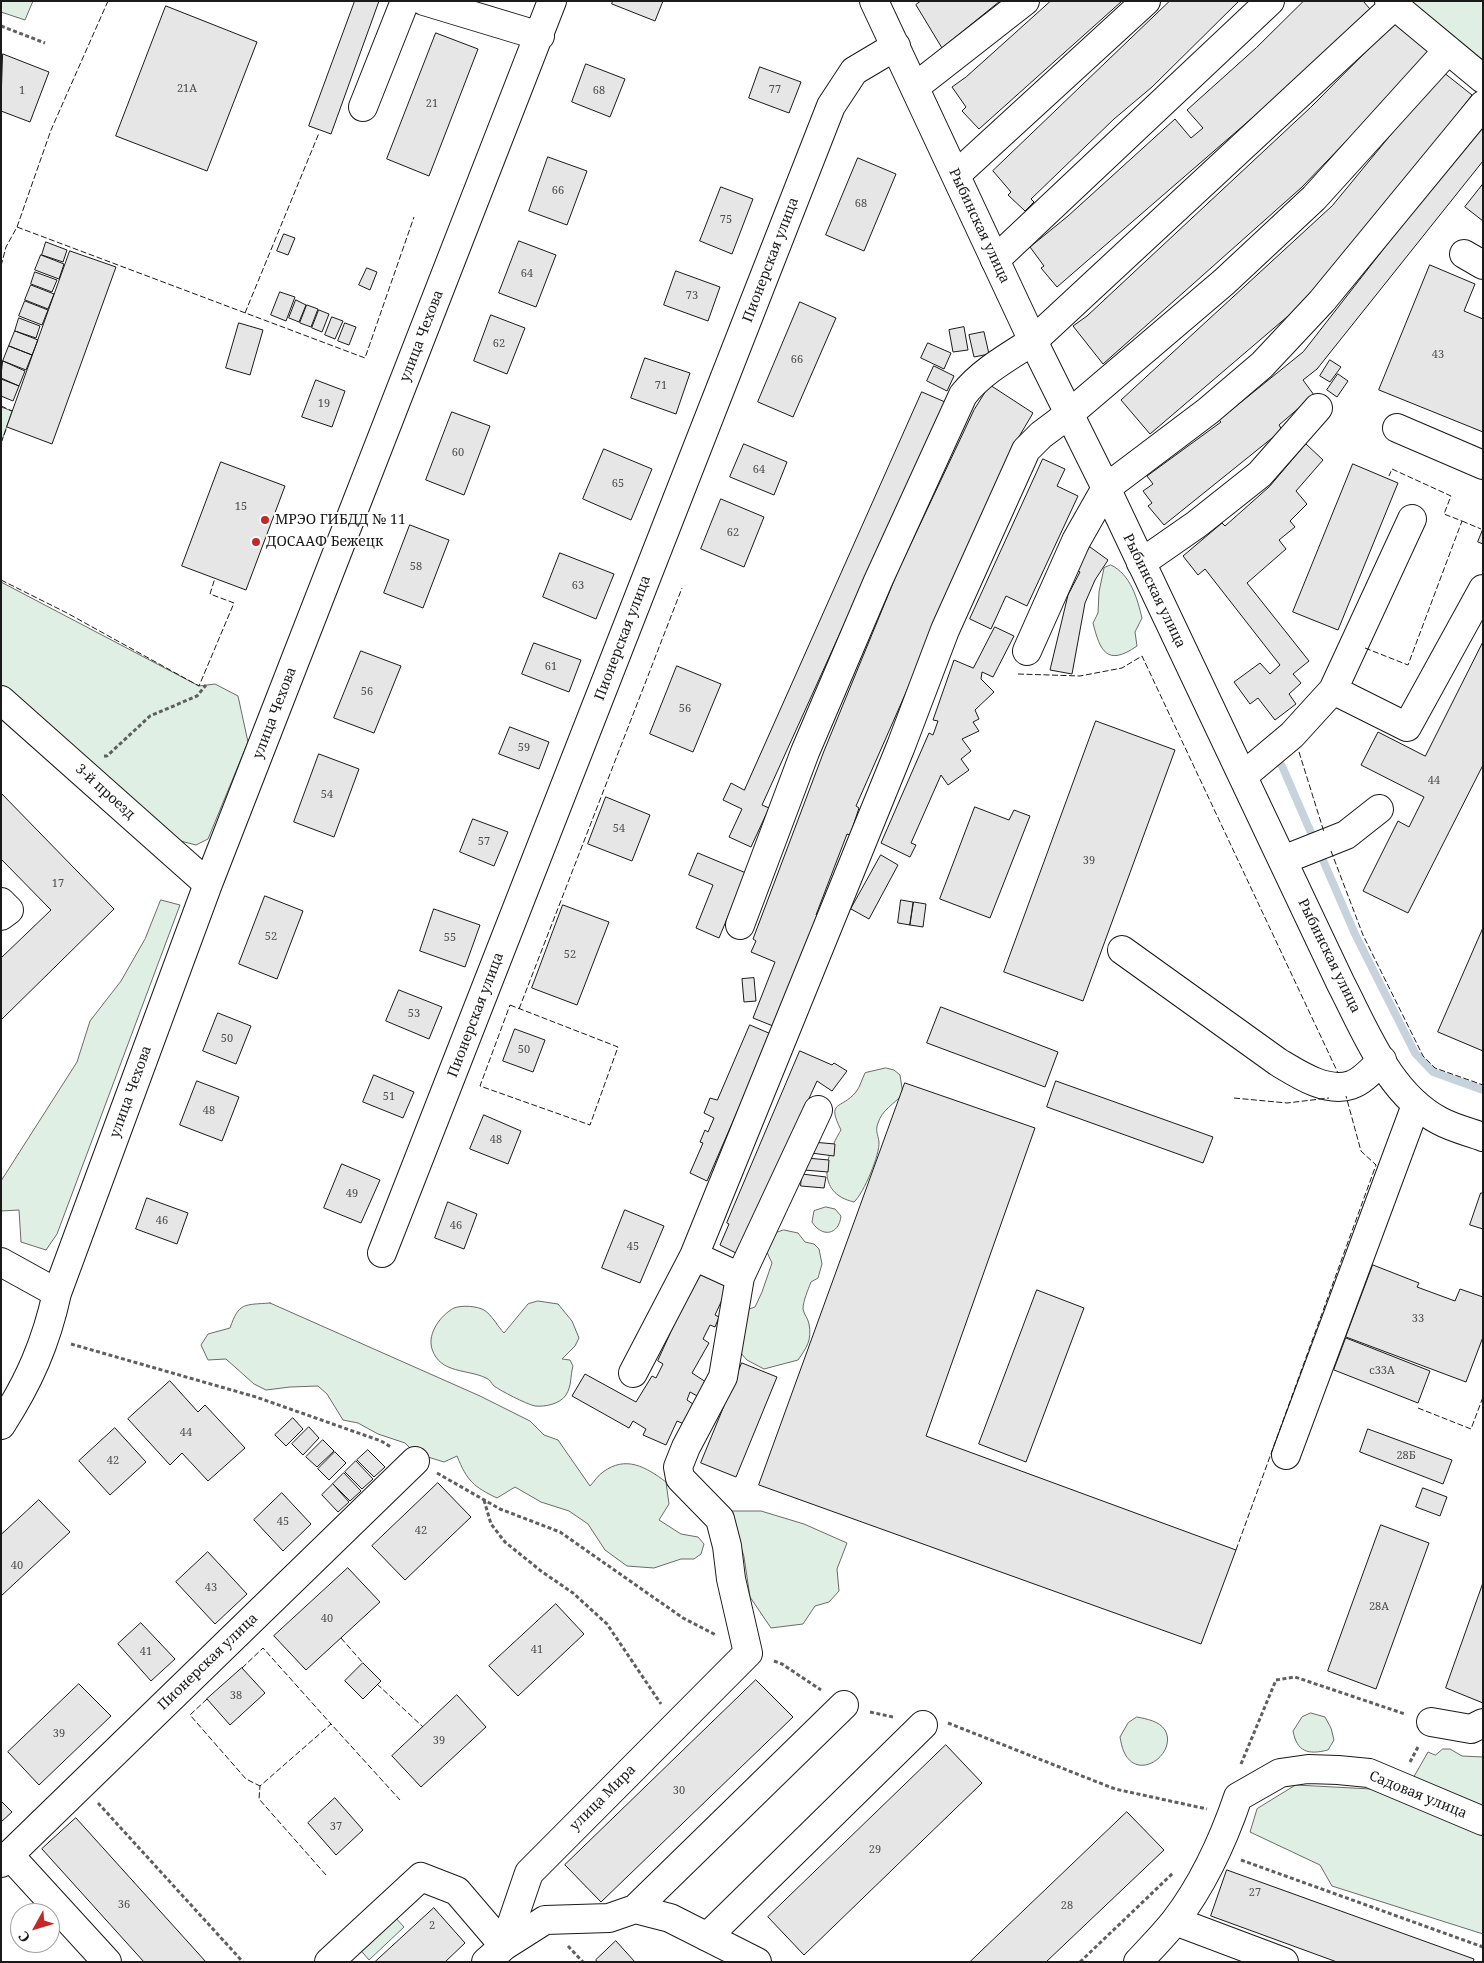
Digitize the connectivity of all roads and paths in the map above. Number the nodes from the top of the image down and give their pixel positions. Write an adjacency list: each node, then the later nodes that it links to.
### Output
1 (404, 1): 17 (street)
2 (424, 1): 10 (street)
3 (552, 1): 10 (street, улица Чехова)
4 (874, 1): 12 (street, Рыбинская улица)
5 (1025, 1): 15 (street)
6 (1146, 1): 18 (street)
7 (1270, 1): 19 (street)
8 (1391, 3): 13 (street); 20 (street)
9 (1, 26): 11 (path)
10 (540, 36): 37 (street, улица Чехова)
11 (45, 43)
12 (896, 46): 15 (street, Рыбинская улица); 46 (street, Пионерская улица)
13 (1448, 50): 14 (street); 22 (street)
14 (1483, 79)
15 (915, 87): 18 (street, Рыбинская улица)
16 (1483, 105): 25 (street)
17 (363, 107)
18 (956, 175): 19 (street, Рыбинская улица)
19 (995, 260): 20 (street, Рыбинская улица)
20 (1033, 341): 22 (street, Рыбинская улица); 40 (street)
21 (1318, 408): 27 (street)
22 (1069, 414): 25 (street, Рыбинская улица); 47 (street)
23 (1397, 428): 24 (street)
24 (1483, 465)
25 (1106, 488): 27 (street, Рыбинская улица); 29 (street)
26 (1412, 519): 31 (street)
27 (1141, 563): 34 (street, Рыбинская улица)
28 (1483, 589): 31 (street)
29 (1027, 651)
30 (206, 685): 33 (path)
31 (1333, 690): 34 (street)
32 (6, 711): 33 (street, 3-й проезд)
33 (64, 755): 37 (street, 3-й проезд)
34 (1243, 776): 36 (street, Рыбинская улица)
35 (1379, 809): 36 (street)
36 (1283, 860): 42 (street, Рыбинская улица)
37 (208, 884): 50 (street, улица Чехова)
38 (1, 902): 39 (street)
39 (1, 916)
40 (740, 925)
41 (1122, 950): 42 (street)
42 (1382, 1060): 43 (street, Рыбинская улица)
43 (1416, 1105): 45 (street, Рыбинская улица); 54 (street)
44 (818, 1110): 49 (street)
45 (1483, 1137)
46 (382, 1254)
47 (694, 1256): 49 (street); 52 (street)
48 (1, 1262): 50 (street)
49 (740, 1277): 57 (street)
50 (57, 1293): 51 (street, улица Чехова)
51 (46, 1337): 53 (street, улица Чехова); 55 (path)
52 (633, 1373)
53 (1, 1425)
54 (1286, 1456)
55 (415, 1461): 56 (path); 63 (street, Пионерская улица)
56 (484, 1500): 57 (path); 62 (path)
57 (748, 1653): 58 (path); 62 (street, улица Мира)
58 (844, 1705): 61 (path); 70 (street)
59 (1431, 1722): 60 (street); 64 (path); 65 (path)
60 (1483, 1723)
61 (924, 1725): 65 (path); 72 (street)
62 (675, 1726): 74 (street, улица Мира)
63 (82, 1785): 68 (street, Пионерская улица); 76 (path)
64 (1397, 1785): 65 (street, Садовая улица); 66 (street, Садовая улица)
65 (1235, 1806): 67 (street)
66 (1483, 1821)
67 (1218, 1851): 71 (street); 73 (path)
68 (5, 1859): 75 (street)
69 (1175, 1870): 79 (path)
70 (635, 1909): 72 (street); 74 (street)
71 (1175, 1921): 80 (street); 81 (street)
72 (707, 1937): 78 (street)
73 (1483, 1946)
74 (495, 1954): 77 (street)
75 (107, 1962)
76 (243, 1962)
77 (329, 1962)
78 (757, 1962)
79 (1080, 1962)
80 (1138, 1962)
81 (1284, 1962)

